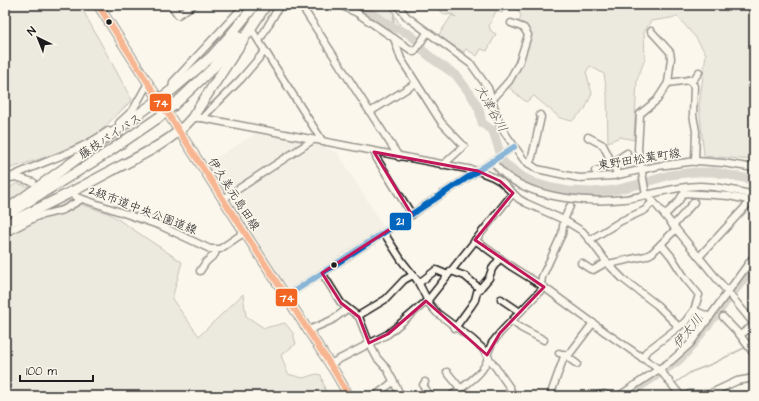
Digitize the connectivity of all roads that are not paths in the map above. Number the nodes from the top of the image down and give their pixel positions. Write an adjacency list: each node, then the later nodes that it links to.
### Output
1 (98, 5): 22 (main road, 伊久美元島田線)
2 (171, 5): 3 (street)
3 (193, 5)
4 (250, 5): 12 (street)
5 (255, 5): 25 (highway)
6 (262, 5): 63 (highway, 藤枝バイパス, bridge)
7 (266, 5): 30 (highway)
8 (280, 5): 18 (street)
9 (302, 5): 28 (street)
10 (340, 5): 17 (street)
11 (397, 5): 16 (street, 東野田松葉町線)
12 (237, 8): 25 (street)
13 (511, 23): 27 (street)
14 (651, 31): 24 (street)
15 (253, 32): 18 (street)
16 (427, 33): 17 (street); 27 (street, 東野田松葉町線)
17 (394, 38): 23 (street)
18 (258, 41): 19 (street)
19 (265, 51): 30 (street); 34 (street)
20 (699, 72): 21 (street)
21 (689, 80): 24 (street); 40 (street)
22 (148, 83): 26 (main road, 伊久美元島田線); 49 (street)
23 (416, 83): 28 (street); 43 (street)
24 (668, 83): 46 (street)
25 (172, 90): 26 (highway)
26 (159, 100): 31 (main road, 伊久美元島田線); 60 (highway)
27 (492, 100): 35 (street, 東野田松葉町線)
28 (370, 112): 38 (street)
29 (540, 115): 42 (street)
30 (197, 118): 31 (highway); 33 (street)
31 (179, 131): 56 (main road, 伊久美元島田線); 65 (highway)
32 (588, 137): 41 (street)
33 (313, 140): 34 (street); 56 (street)
34 (323, 142): 36 (street)
35 (514, 147): 39 (street); 42 (street, 東野田松葉町線)
36 (374, 152): 38 (street); 61 (street)
37 (627, 153): 41 (street)
38 (399, 157): 43 (street)
39 (494, 161): 47 (street); 52 (street)
40 (695, 162): 44 (street, 東野田松葉町線); 46 (street, 東野田松葉町線)
41 (612, 163): 45 (street); 48 (street)
42 (529, 164): 48 (street, 東野田松葉町線)
43 (443, 165): 47 (street)
44 (754, 168)
45 (595, 171)
46 (642, 171): 48 (street, 東野田松葉町線); 52 (street)
47 (478, 172): 51 (street); 61 (street)
48 (618, 175)
49 (8, 178): 50 (street)
50 (34, 182)
51 (513, 193): 64 (street); 70 (street)
52 (646, 194): 53 (street); 57 (street)
53 (754, 195)
54 (74, 196): 55 (street, 2級市道中央公園道線)
55 (82, 199): 68 (street); 73 (street, 2級市道中央公園道線)
56 (223, 199): 67 (main road, 伊久美元島田線)
57 (653, 201): 62 (street); 71 (street)
58 (694, 202): 66 (street)
59 (570, 206): 64 (street)
60 (5, 210)
61 (412, 214): 69 (street)
62 (665, 215): 66 (street); 75 (street)
63 (5, 216)
64 (564, 220): 71 (street); 84 (street)
65 (5, 224)
66 (675, 227): 72 (street); 75 (street)
67 (245, 232): 73 (street); 87 (main road, 伊久美元島田線)
68 (5, 233)
69 (384, 233): 80 (street); 82 (street)
70 (475, 240): 76 (street); 81 (street)
71 (590, 240): 78 (street)
72 (661, 244): 78 (street); 91 (street)
73 (216, 250): 79 (street)
74 (754, 256): 86 (street)
75 (699, 257): 86 (street)
76 (500, 258): 84 (street); 85 (street)
77 (581, 263): 78 (street)
78 (608, 263): 99 (street)
79 (200, 271)
80 (322, 273): 87 (street); 90 (street)
81 (450, 273): 83 (street); 85 (street); 89 (street)
82 (413, 275): 83 (street); 93 (street)
83 (419, 283): 89 (street)
84 (543, 286): 92 (street); 97 (street)
85 (480, 289): 100 (street)
86 (730, 295): 95 (street); 98 (street)
87 (287, 296): 101 (main road, 伊久美元島田線)
88 (501, 299): 92 (street)
89 (428, 300): 100 (street); 104 (street)
90 (347, 309): 93 (street); 101 (street)
91 (694, 310): 95 (street); 99 (street)
92 (520, 312): 96 (street)
93 (358, 316): 104 (street)
94 (723, 316): 102 (street)
95 (710, 317): 111 (street)
96 (512, 321): 103 (street); 107 (street)
97 (593, 323): 105 (street); 108 (street)
98 (754, 324): 102 (street)
99 (679, 327): 108 (street)
100 (455, 328): 107 (street)
101 (309, 330): 109 (main road, 伊久美元島田線)
102 (740, 335): 106 (street)
103 (544, 340)
104 (369, 343): 109 (street); 114 (street)
105 (564, 354): 110 (street); 123 (street)
106 (754, 354)
107 (488, 356): 116 (street); 122 (street)
108 (642, 358): 111 (street)
109 (330, 364): 117 (main road, 伊久美元島田線)
110 (577, 364)
111 (659, 369): 126 (street); 127 (street)
112 (448, 372): 116 (street)
113 (754, 378): 128 (street)
114 (394, 381): 118 (street); 119 (street)
115 (425, 382): 120 (street)
116 (460, 388): 121 (street)
117 (349, 396)
118 (375, 396)
119 (401, 396)
120 (430, 396)
121 (451, 396)
122 (513, 396)
123 (550, 396)
124 (596, 396): 125 (street)
125 (611, 396)
126 (619, 396)
127 (681, 396)
128 (685, 396)

